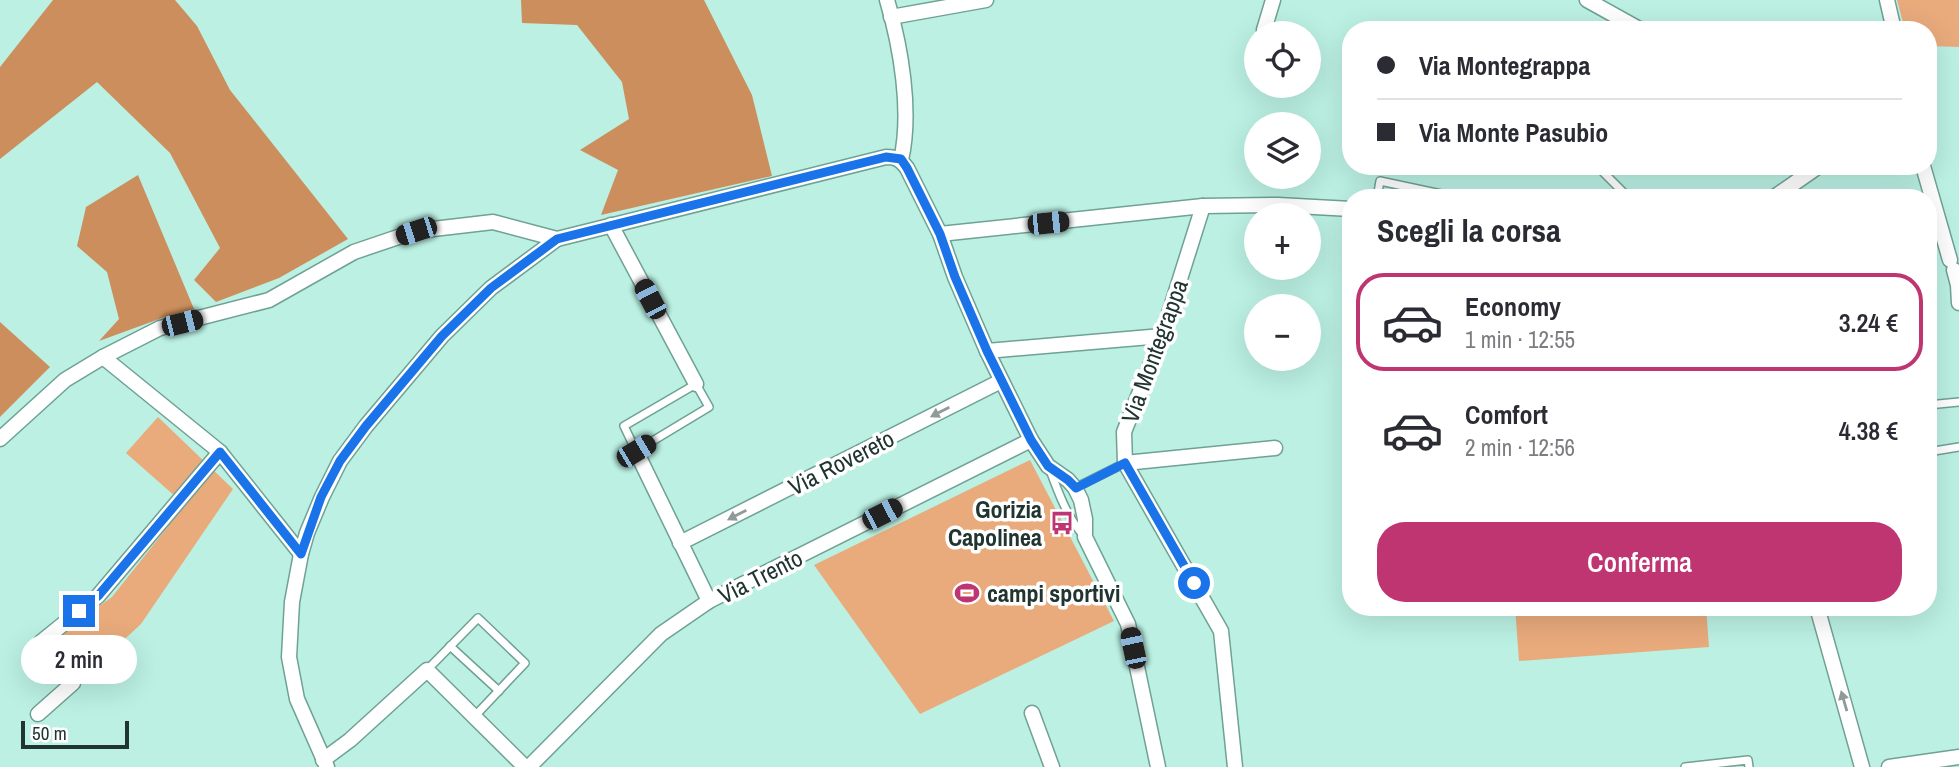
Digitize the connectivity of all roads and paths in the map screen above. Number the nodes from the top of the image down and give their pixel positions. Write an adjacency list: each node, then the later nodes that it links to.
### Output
1 (887, 0): 6 (street)
2 (986, 0): 6 (street)
3 (1273, 0): 7 (street)
4 (1587, 0): 8 (street)
5 (1887, 0): 9 (street)
6 (891, 17): 10 (street)
7 (1267, 21)
8 (1626, 21)
9 (1892, 21)
10 (901, 159): 20 (street); 21 (street)
11 (1606, 175): 15 (lane)
12 (1806, 175): 16 (street)
13 (1379, 189): 14 (lane)
14 (1418, 189)
15 (1620, 189)
16 (1786, 189)
17 (1202, 206): 18 (street); 21 (street); 25 (street, Via Montegrappa)
18 (1342, 209)
19 (1937, 218): 23 (street)
20 (611, 225): 22 (street); 29 (street)
21 (940, 234): 26 (street)
22 (557, 239): 27 (street); 44 (street)
23 (1957, 267): 24 (street)
24 (1959, 303)
25 (1163, 336): 26 (street); 39 (street, Via Montegrappa)
26 (987, 351): 28 (street)
27 (103, 357): 32 (street); 38 (street)
28 (1001, 381): 33 (street); 43 (street, Via Rovereto, one-way to 43)
29 (696, 384): 36 (lane); 36 (lane)
30 (1959, 401): 31 (lane)
31 (1937, 404)
32 (0, 439)
33 (1031, 440): 40 (street); 45 (street, Via Trento)
34 (1959, 447): 37 (lane)
35 (1275, 448): 39 (street)
36 (636, 451): 43 (street)
37 (1937, 451)
38 (220, 452): 44 (street); 51 (street)
39 (1125, 463): 41 (lane); 58 (street)
40 (1048, 466): 41 (street); 42 (lane)
41 (1076, 488): 42 (street)
42 (1085, 537): 57 (street)
43 (680, 544): 45 (street)
44 (301, 554): 54 (street)
45 (709, 601): 55 (street, Via Trento)
46 (1820, 616): 61 (street, one-way to 46)
47 (450, 646): 48 (lane); 49 (lane); 49 (lane)
48 (426, 670): 52 (street); 54 (street)
49 (499, 691): 52 (lane)
50 (1032, 713): 56 (street)
51 (38, 714)
52 (474, 717): 55 (street)
53 (1959, 757): 62 (street)
54 (325, 763)
55 (527, 767)
56 (1052, 767)
57 (1158, 767)
58 (1235, 767)
59 (1685, 767): 60 (lane)
60 (1749, 767)
61 (1862, 767)
62 (1889, 767)

